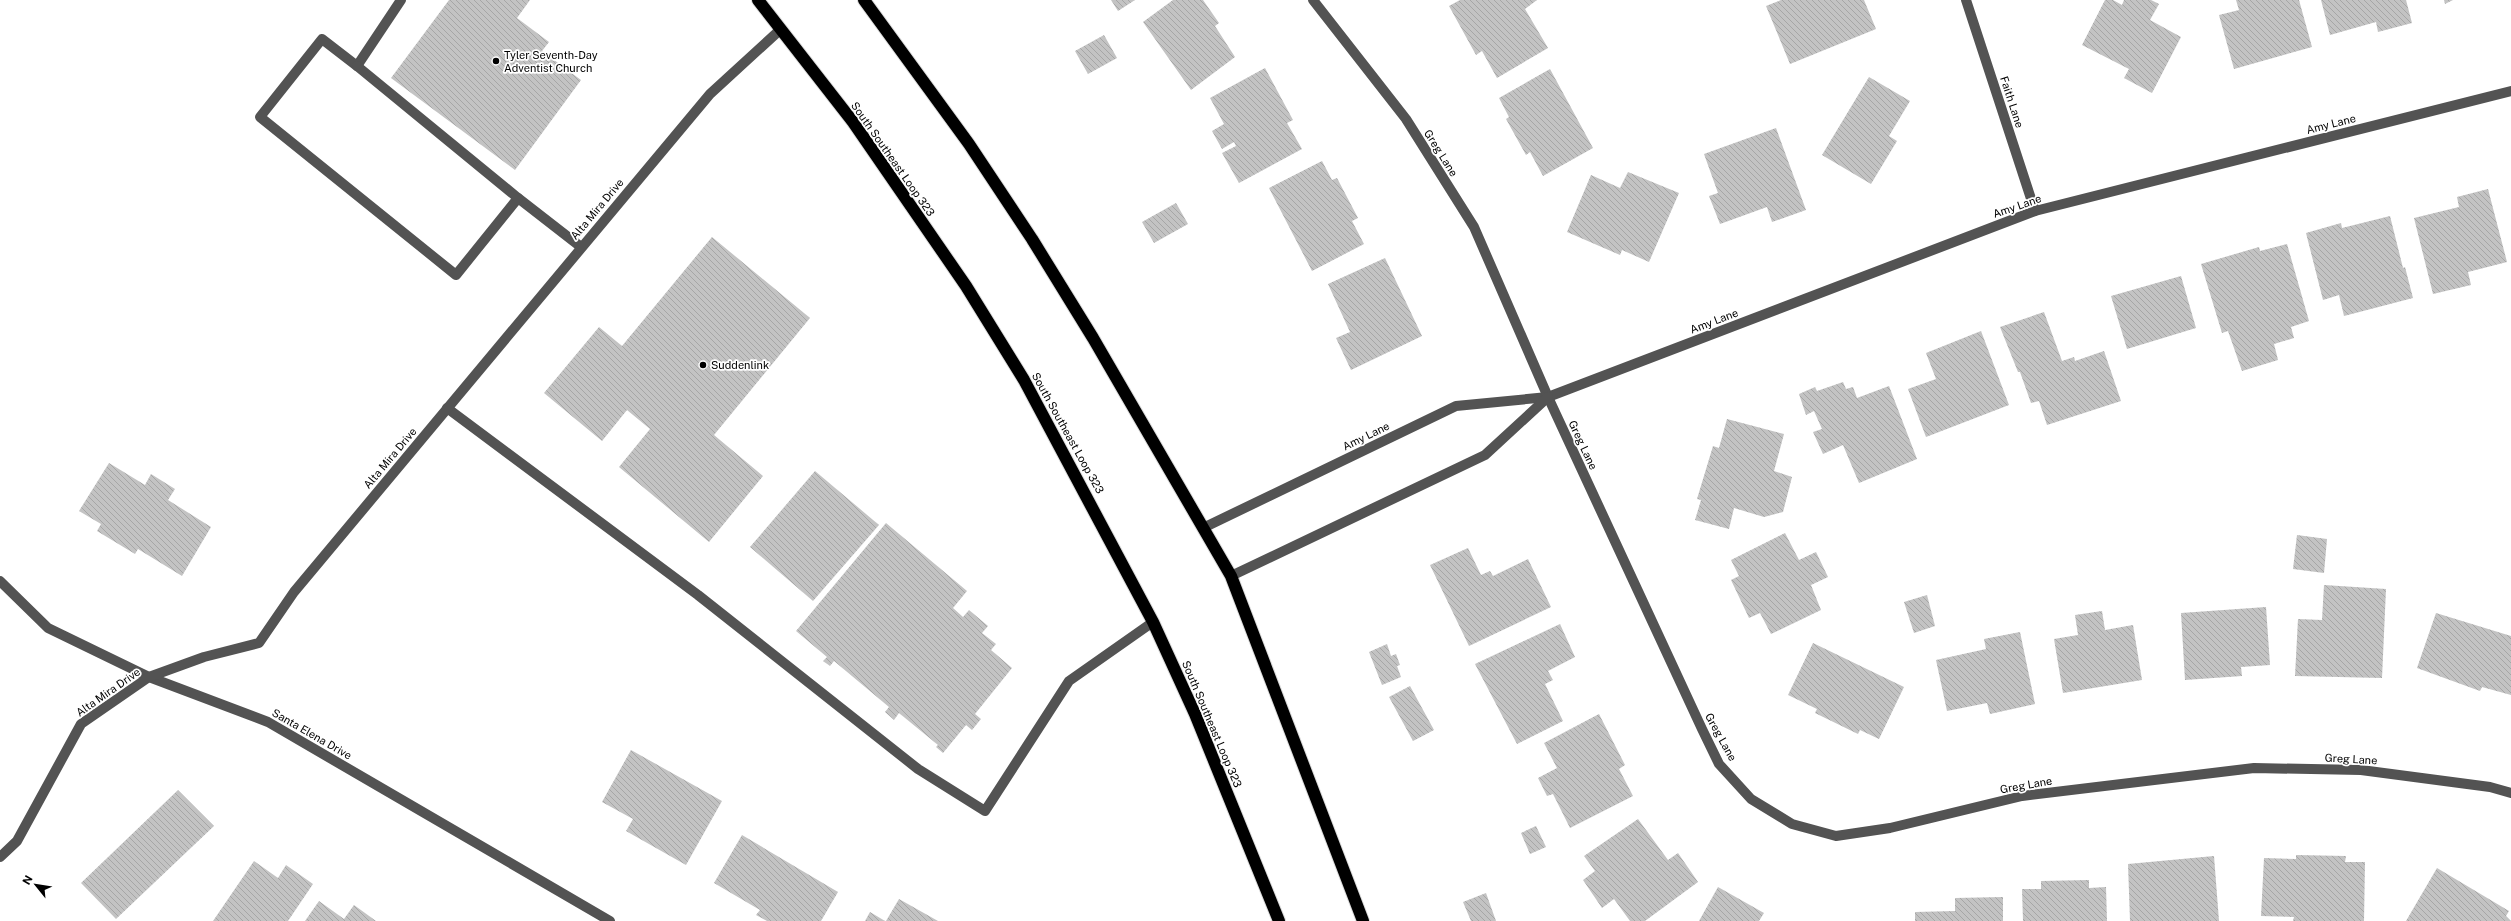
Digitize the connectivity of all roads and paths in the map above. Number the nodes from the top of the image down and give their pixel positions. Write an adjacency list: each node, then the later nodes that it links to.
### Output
1 (401, 0): 7 (street)
2 (758, 0): 6 (highway, South Southeast Loop 323)
3 (864, 0): 14 (highway)
4 (1313, 0): 12 (street, Greg Lane)
5 (1966, 0): 10 (street, Faith Lane)
6 (781, 29): 11 (street, Alta Mira Drive); 17 (highway, South Southeast Loop 323)
7 (357, 66): 9 (street); 9 (street)
8 (2511, 91): 10 (street, Amy Lane)
9 (518, 198): 11 (street)
10 (2035, 211): 12 (street, Amy Lane)
11 (581, 247): 13 (street, Alta Mira Drive)
12 (1548, 397): 14 (street, Amy Lane); 15 (street, Amy Lane); 19 (street, Greg Lane)
13 (447, 408): 17 (street); 18 (street, Alta Mira Drive)
14 (1203, 528): 15 (highway)
15 (1231, 576): 23 (highway)
16 (0, 581): 18 (street, Santa Elena Drive)
17 (1153, 622): 22 (highway, South Southeast Loop 323)
18 (149, 677): 20 (street, Alta Mira Drive); 21 (street, Santa Elena Drive)
19 (2511, 793)
20 (0, 857)
21 (610, 921)
22 (1279, 921)
23 (1363, 921)

